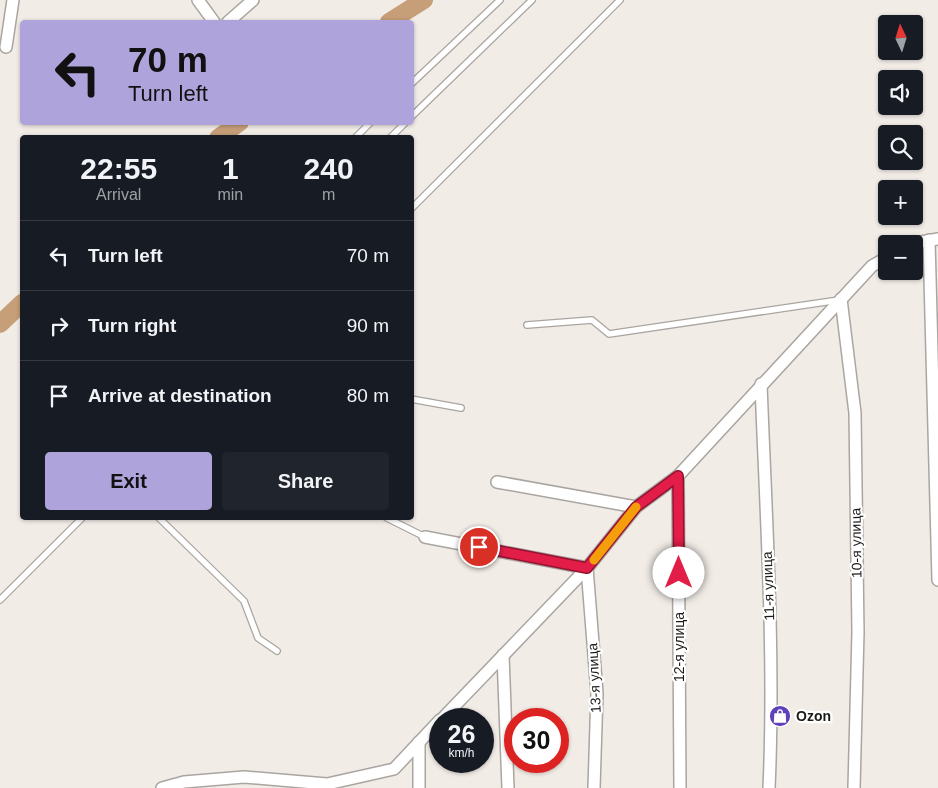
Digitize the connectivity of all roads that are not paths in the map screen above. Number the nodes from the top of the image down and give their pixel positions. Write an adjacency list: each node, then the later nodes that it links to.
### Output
1 (14, 0): 9 (street)
2 (198, 0): 7 (street)
3 (253, 0): 8 (street)
4 (500, 0): 10 (lane)
5 (532, 0): 11 (lane)
6 (620, 0): 16 (lane)
7 (213, 20)
8 (230, 20)
9 (6, 47)
10 (414, 81)
11 (414, 114)
12 (368, 125): 14 (lane)
13 (403, 125): 15 (lane)
14 (358, 135)
15 (393, 135)
16 (414, 206)
17 (933, 239): 32 (street)
18 (878, 263): 19 (street)
19 (841, 299): 20 (lane); 21 (street); 48 (street, 10-я улица)
20 (528, 324)
21 (761, 384): 24 (street); 47 (street, 11-я улица)
22 (414, 400): 23 (lane)
23 (461, 408)
24 (678, 476): 26 (street); 46 (street, 12-я улица)
25 (497, 482): 26 (street)
26 (636, 507): 31 (street)
27 (80, 520): 33 (lane)
28 (161, 520): 34 (lane)
29 (391, 520): 30 (lane)
30 (425, 537): 31 (street)
31 (587, 568): 35 (street); 45 (street, 13-я улица)
32 (938, 580)
33 (0, 600)
34 (277, 651)
35 (503, 655): 36 (street); 44 (street)
36 (452, 708)
37 (429, 732): 38 (street)
38 (419, 742): 40 (street); 43 (street)
39 (244, 783): 41 (street); 42 (street)
40 (343, 784): 41 (street)
41 (310, 785)
42 (162, 788)
43 (419, 788)
44 (508, 788)
45 (594, 788)
46 (680, 788)
47 (769, 788)
48 (854, 788)

